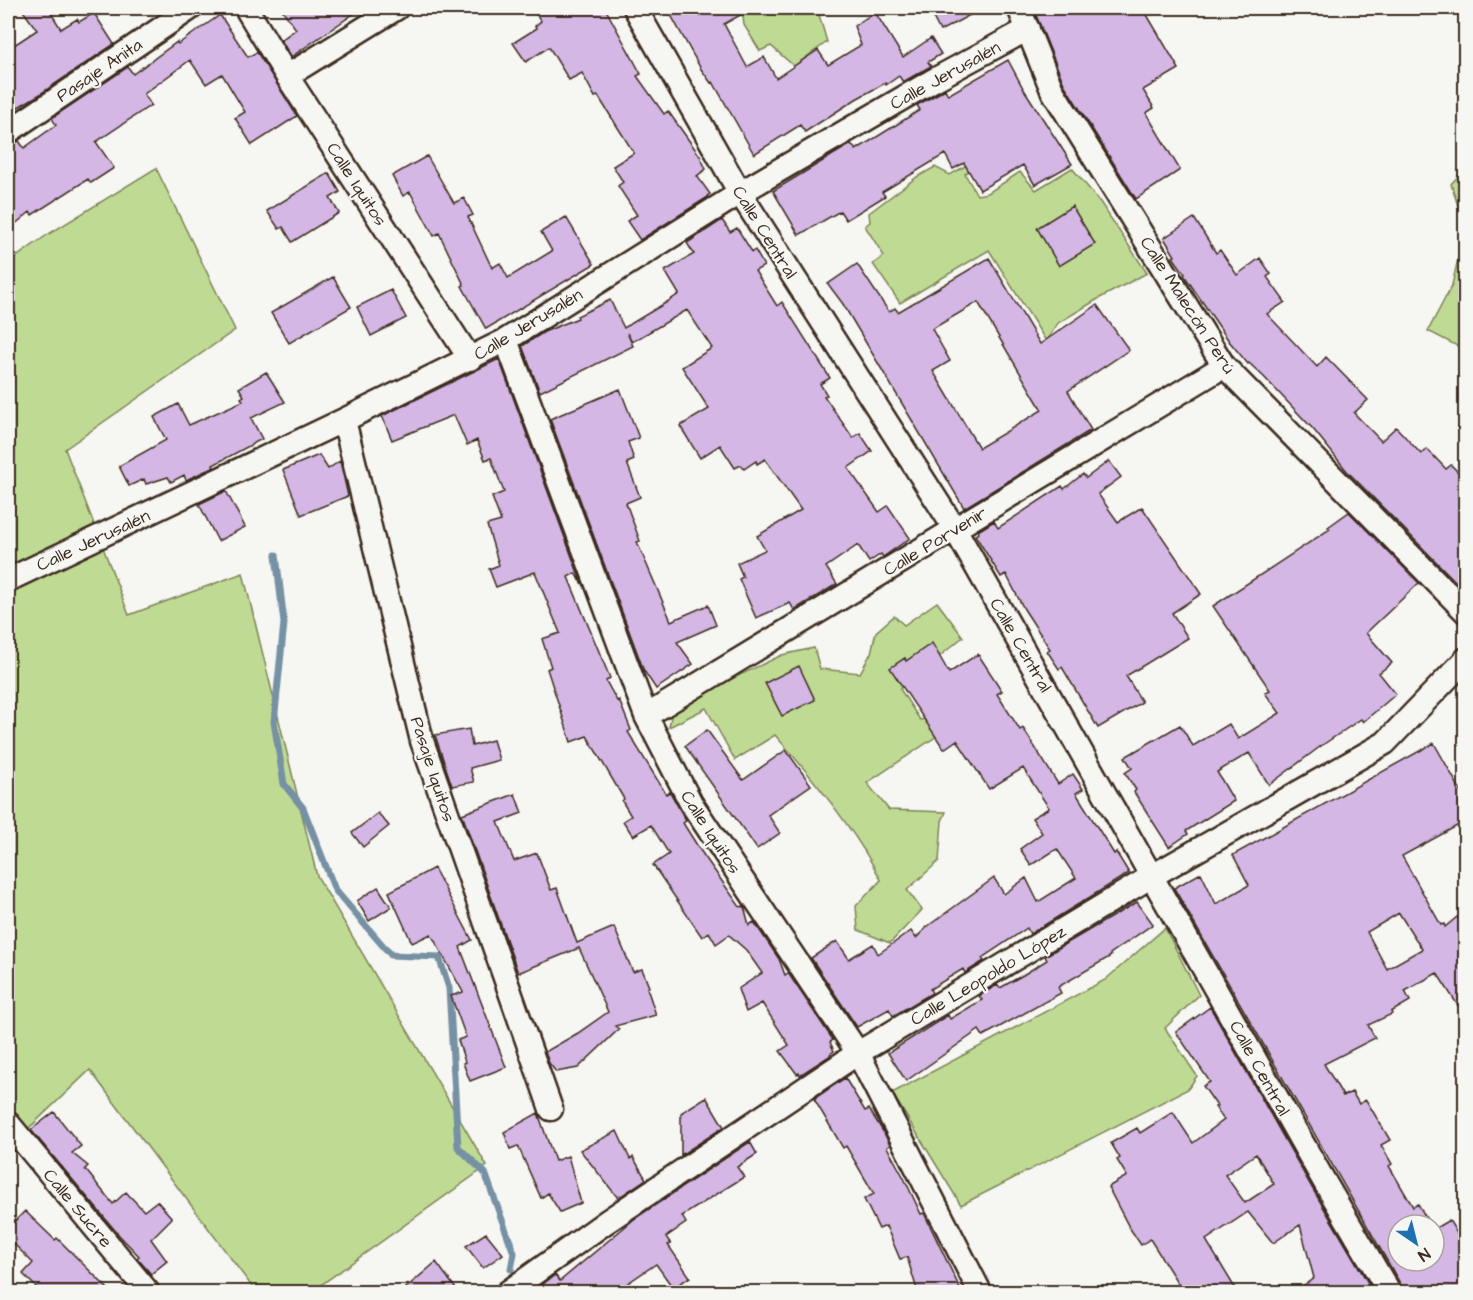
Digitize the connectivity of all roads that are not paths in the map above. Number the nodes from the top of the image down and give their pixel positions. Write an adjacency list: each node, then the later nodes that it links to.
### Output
1 (191, 8): 8 (street, Pasaje Anita)
2 (246, 8): 7 (street, Calle Iquitos)
3 (397, 8): 7 (street)
4 (635, 8): 9 (street, Calle Central)
5 (1019, 8): 6 (street, Calle Malecón Perú)
6 (1028, 29): 9 (street, Calle Jerusalén); 12 (street, Calle Malecón Perú)
7 (287, 76): 11 (street, Calle Iquitos)
8 (8, 132)
9 (740, 193): 10 (street, Calle Jerusalén); 14 (street, Calle Central)
10 (506, 340): 11 (street, Calle Jerusalén); 18 (street, Calle Iquitos)
11 (470, 359): 13 (street, Calle Jerusalén)
12 (1224, 366): 14 (street, Calle Porvenir); 16 (street, Calle Malecón Perú)
13 (344, 420): 15 (street, Calle Jerusalén); 21 (street, Pasaje Iquitos)
14 (955, 530): 18 (street, Calle Porvenir); 19 (street, Calle Central)
15 (8, 580)
16 (1466, 612)
17 (1466, 659): 19 (street, Calle Leopoldo López)
18 (646, 716): 20 (street, Calle Iquitos)
19 (1152, 876): 20 (street, Calle Leopoldo López); 26 (street, Calle Central)
20 (858, 1053): 24 (street, Calle Leopoldo López); 25 (street, Calle Iquitos)
21 (551, 1109)
22 (8, 1123): 23 (street, Calle Sucre)
23 (148, 1293)
24 (508, 1293)
25 (980, 1293)
26 (1389, 1293)

